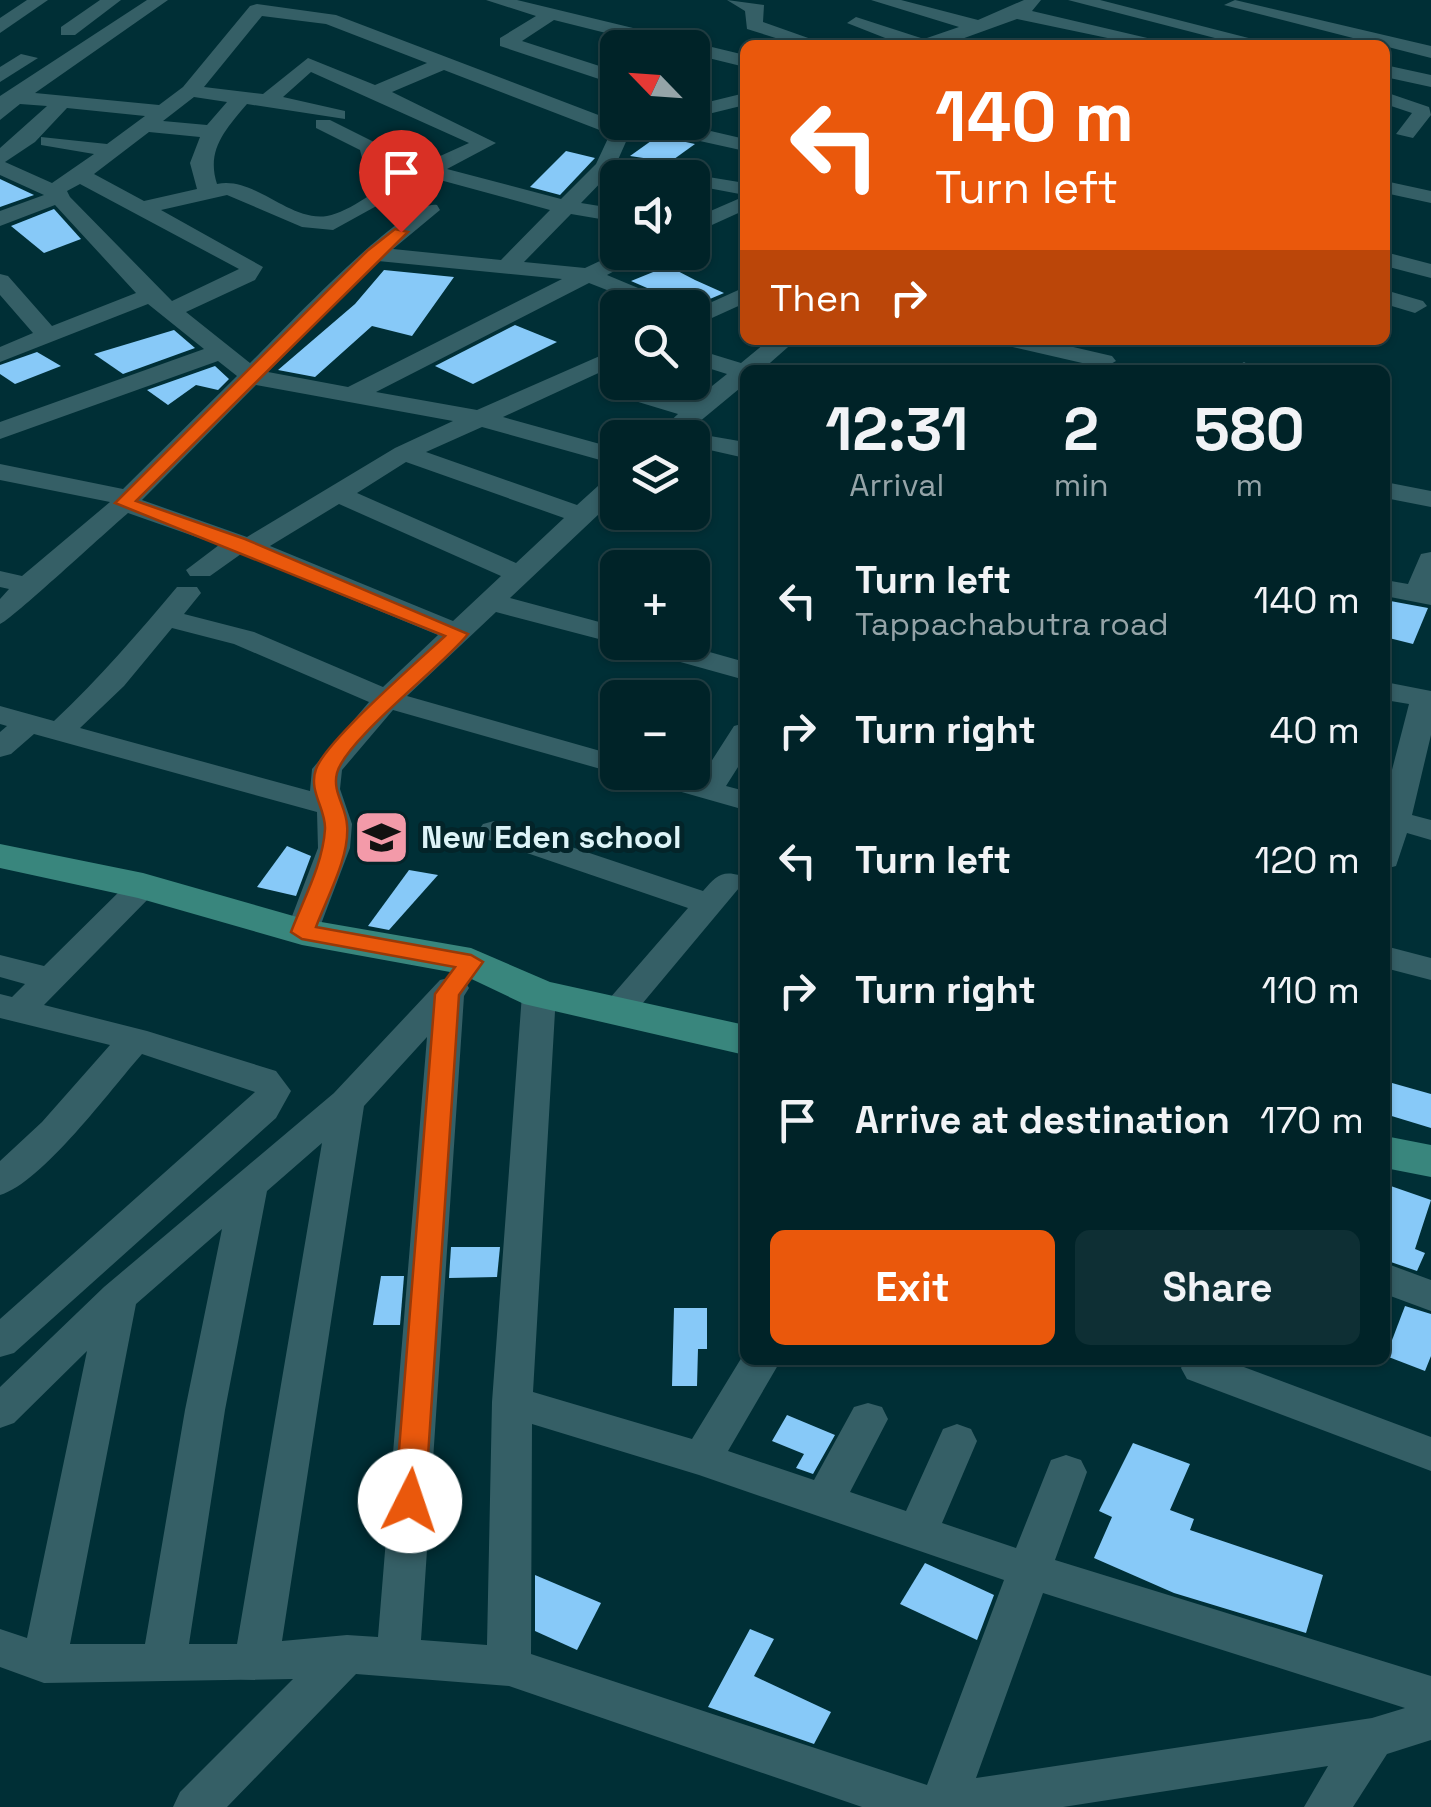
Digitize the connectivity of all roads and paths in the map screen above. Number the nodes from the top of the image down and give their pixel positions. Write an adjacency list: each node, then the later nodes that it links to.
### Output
1 (38, 0): 24 (street)
2 (346, 0): 17 (street)
3 (495, 0): 15 (street)
4 (880, 0): 23 (street)
5 (992, 0): 14 (street)
6 (1078, 0): 20 (street)
7 (1146, 0): 16 (street)
8 (746, 1): 25 (street)
9 (109, 2): 11 (street); 21 (street)
10 (1237, 3): 16 (street); 31 (street)
11 (150, 5): 43 (street)
12 (259, 5): 17 (street); 42 (street)
13 (609, 5): 18 (street)
14 (1026, 7): 23 (street); 28 (street)
15 (550, 14): 18 (street); 39 (street)
16 (1211, 17): 20 (street)
17 (330, 19): 22 (street)
18 (584, 23): 35 (street)
19 (856, 23): 26 (street)
20 (1190, 28): 29 (street); 30 (street)
21 (68, 31)
22 (370, 35): 36 (street); 37 (street)
23 (977, 36): 27 (street)
24 (3, 40)
25 (802, 40)
26 (909, 40)
27 (944, 40)
28 (1147, 40)
29 (1172, 40)
30 (1244, 40)
31 (1383, 40)
32 (1390, 42): 33 (street)
33 (1431, 52)
34 (28, 58): 40 (street)
35 (740, 60)
36 (308, 64): 45 (street); 48 (street)
37 (442, 64): 45 (street); 54 (street)
38 (1390, 72): 41 (street)
39 (600, 73)
40 (0, 76)
41 (1431, 81)
42 (190, 91): 44 (street); 52 (street)
43 (8, 96): 49 (street); 51 (street)
44 (242, 96): 48 (street); 55 (street)
45 (384, 96): 53 (street); 66 (street)
46 (740, 99): 50 (street)
47 (1390, 99): 56 (street)
48 (266, 100): 53 (street)
49 (63, 101): 52 (street); 63 (street)
50 (710, 105)
51 (0, 114)
52 (153, 119): 55 (street); 62 (street)
53 (330, 120): 60 (street); 66 (street)
54 (600, 123)
55 (212, 132): 70 (street)
56 (1395, 134): 58 (street)
57 (710, 137): 61 (street)
58 (1431, 138)
59 (48, 142): 62 (street)
60 (306, 144)
61 (740, 144)
62 (111, 151): 67 (street)
63 (0, 157)
64 (0, 167): 71 (street)
65 (600, 171): 75 (street)
66 (423, 172): 70 (street); 75 (street)
67 (80, 175): 71 (street); 76 (street)
68 (710, 183): 69 (street)
69 (740, 188)
70 (208, 190): 76 (street)
71 (57, 194): 79 (street); 91 (street)
72 (1390, 194): 73 (street)
73 (1431, 197)
74 (740, 204): 80 (street)
75 (565, 207): 78 (street); 83 (street)
76 (140, 208): 91 (street)
77 (429, 210): 81 (street)
78 (600, 213)
79 (0, 219)
80 (710, 219)
81 (372, 254): 83 (street); 106 (street)
82 (1390, 260): 85 (street)
83 (507, 267): 86 (street)
84 (600, 269): 86 (street)
85 (1431, 271)
86 (588, 275): 88 (street); 108 (street)
87 (0, 281): 94 (street)
88 (628, 290)
89 (740, 296): 93 (street)
90 (1390, 299): 92 (street)
91 (160, 303): 94 (street); 97 (street)
92 (1415, 306)
93 (710, 310)
94 (48, 336): 98 (street)
95 (779, 345): 102 (street)
96 (1034, 345): 100 (street)
97 (220, 352): 106 (street); 113 (street)
98 (0, 355)
99 (710, 359): 103 (street)
100 (1104, 361)
101 (600, 364): 104 (street)
102 (758, 365)
103 (740, 366)
104 (589, 370): 105 (street); 111 (street)
105 (600, 374)
106 (253, 377): 108 (street); 123 (street)
107 (740, 379): 110 (street)
108 (349, 396): 111 (street)
109 (657, 400): 110 (street)
110 (694, 411): 112 (street)
111 (478, 418): 116 (street); 117 (street)
112 (689, 420)
113 (0, 431)
114 (710, 443): 115 (street)
115 (740, 449)
116 (600, 452)
117 (404, 453): 120 (street); 124 (street)
118 (0, 472): 123 (street)
119 (1390, 491): 122 (street)
120 (336, 493): 125 (street); 127 (street)
121 (600, 498): 124 (street)
122 (1431, 498)
123 (127, 500): 125 (street); 128 (street)
124 (581, 515): 127 (street)
125 (244, 545): 133 (street); 135 (street)
126 (1431, 560): 130 (street)
127 (518, 574): 131 (street)
128 (14, 582): 132 (street)
129 (1390, 589): 130 (street)
130 (1424, 596)
131 (491, 602): 134 (street); 135 (street)
132 (0, 616)
133 (162, 617): 139 (street); 142 (street)
134 (600, 631)
135 (458, 634): 139 (street)
136 (710, 656): 137 (street)
137 (740, 662)
138 (1390, 692): 140 (street)
139 (388, 699): 145 (street); 149 (street)
140 (1428, 700): 150 (street)
141 (14, 719): 142 (street); 144 (street)
142 (59, 732): 149 (street)
143 (740, 740): 147 (street)
144 (0, 748)
145 (600, 761)
146 (700, 790): 147 (street)
147 (707, 792): 148 (street)
148 (740, 801)
149 (329, 806): 155 (street)
150 (1391, 820): 152 (street)
151 (494, 830): 163 (street)
152 (1431, 830)
153 (0, 856): 154 (main road)
154 (142, 886): 155 (main road); 159 (street)
155 (302, 932): 160 (main road)
156 (1390, 958): 158 (street)
157 (0, 966): 159 (street)
158 (1431, 969)
159 (48, 978): 162 (street)
160 (459, 978): 161 (main road); 166 (street); 189 (street)
161 (539, 994): 163 (main road); 177 (street)
162 (11, 1007): 164 (street)
163 (615, 1014): 165 (main road)
164 (135, 1039): 169 (street); 174 (street)
165 (740, 1039)
166 (347, 1102): 170 (street); 190 (street)
167 (1390, 1153): 168 (main road)
168 (1431, 1160)
169 (0, 1182)
170 (249, 1189): 173 (street); 192 (street)
171 (1390, 1280): 172 (street)
172 (1431, 1296)
173 (118, 1297): 178 (street); 191 (street)
174 (0, 1342)
175 (759, 1365): 182 (street)
176 (1199, 1365): 181 (street)
177 (512, 1402): 182 (street); 193 (street)
178 (0, 1412)
179 (868, 1420): 184 (street)
180 (957, 1441): 185 (street)
181 (1431, 1454)
182 (702, 1459): 184 (street)
183 (1066, 1472): 186 (street)
184 (824, 1501): 185 (street)
185 (917, 1532): 186 (street)
186 (1030, 1571): 194 (street); 197 (street)
187 (0, 1648): 191 (street)
188 (347, 1654): 189 (street); 190 (street); 198 (street)
189 (398, 1658): 193 (street)
190 (256, 1663): 192 (street)
191 (44, 1664): 192 (street)
192 (164, 1664)
193 (509, 1666): 197 (street)
194 (1431, 1696)
195 (1431, 1720): 196 (street)
196 (1372, 1739): 197 (street); 199 (street)
197 (945, 1804)
198 (196, 1807)
199 (1327, 1807)

